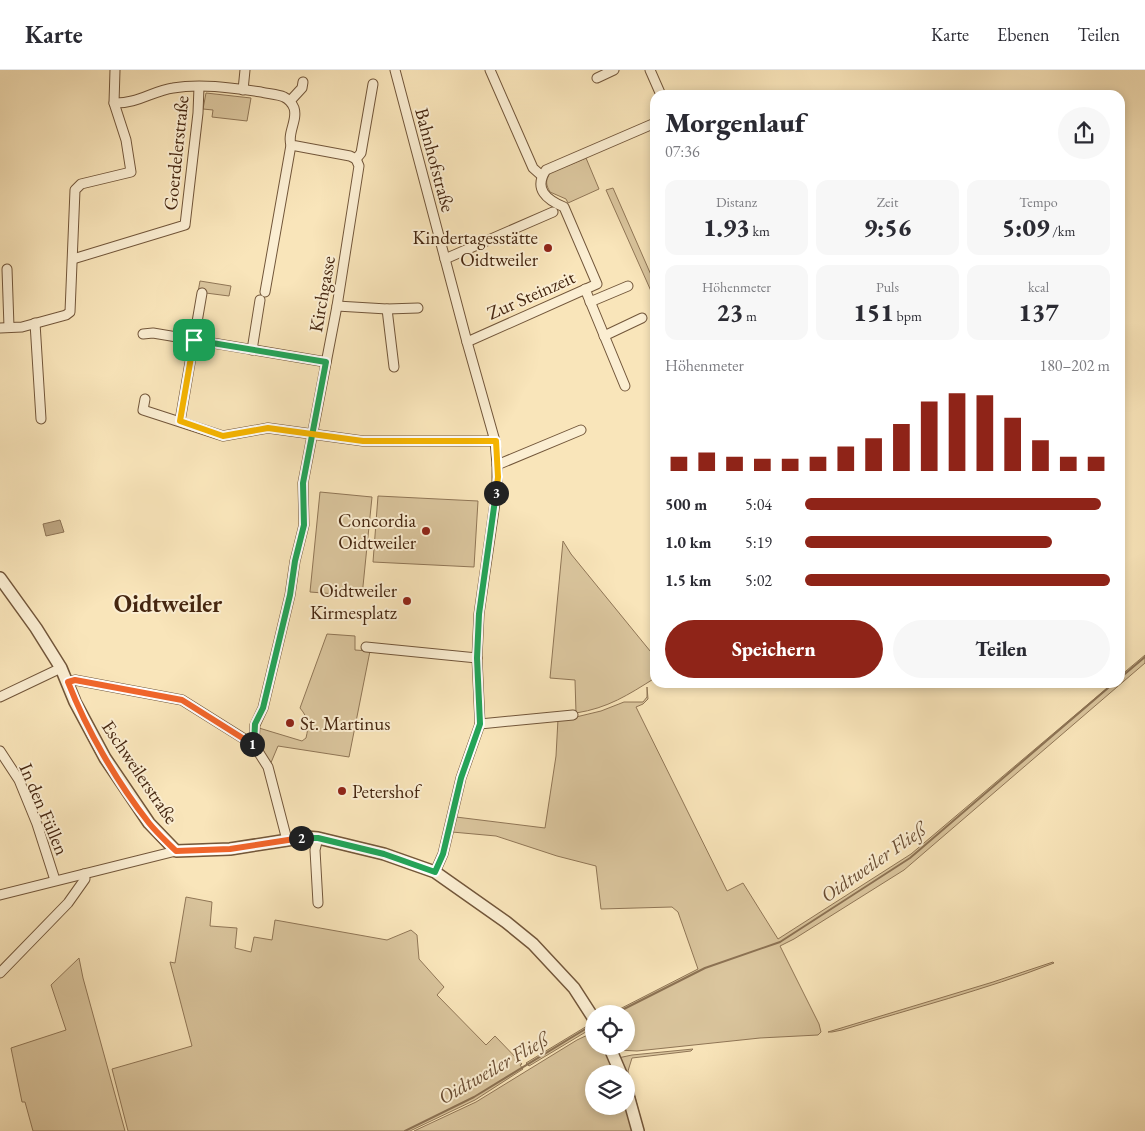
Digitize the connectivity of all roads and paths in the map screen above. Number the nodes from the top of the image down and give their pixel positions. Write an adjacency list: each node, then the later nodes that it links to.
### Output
1 (115, 70): 14 (street)
2 (245, 70): 11 (street)
3 (395, 70): 21 (street, Bahnhofstraße)
4 (490, 70): 18 (street)
5 (614, 70): 7 (street)
6 (650, 70): 12 (street)
7 (597, 78)
8 (303, 82): 13 (street)
9 (373, 84): 17 (street, Kirchgasse)
10 (199, 87): 11 (street); 14 (street); 20 (street, Goerdelerstraße)
11 (243, 90): 13 (street)
12 (659, 90)
13 (290, 101): 16 (street)
14 (114, 103): 20 (street)
15 (650, 124): 18 (street)
16 (291, 146): 17 (street); 37 (street)
17 (356, 159): 27 (street, Kirchgasse)
18 (542, 176): 24 (street, Zur Steinzeit)
19 (553, 212): 21 (street)
20 (73, 259): 31 (street)
21 (445, 259): 36 (street, Bahnhofstraße)
22 (7, 269): 32 (street)
23 (628, 286): 26 (street)
24 (585, 290): 26 (street); 36 (street, Zur Steinzeit)
25 (202, 293): 35 (street)
26 (590, 302): 34 (street)
27 (337, 306): 29 (street); 38 (street, Kirchgasse)
28 (418, 308): 29 (street)
29 (387, 309): 39 (street)
30 (642, 318): 34 (street)
31 (34, 323): 32 (street); 42 (street)
32 (5, 328)
33 (143, 334): 35 (street)
34 (604, 336): 40 (street)
35 (194, 340): 37 (street); 43 (street)
36 (467, 342): 46 (street, Bahnhofstraße)
37 (252, 350): 38 (street)
38 (326, 362): 45 (street, Kirchgasse)
39 (394, 366)
40 (625, 386)
41 (145, 399): 43 (street)
42 (41, 419)
43 (180, 421): 45 (street)
44 (581, 430): 47 (street)
45 (313, 435): 46 (street); 56 (street, Kirchgasse)
46 (496, 441): 47 (street, Bahnhofstraße)
47 (497, 465): 50 (street, Bahnhofstraße)
48 (0, 578): 51 (street, Eschweilerstraße)
49 (366, 647): 50 (street)
50 (477, 658): 55 (street, Bahnhofstraße)
51 (60, 668): 52 (street, Eschweilerstraße); 53 (street)
52 (68, 682): 56 (street); 60 (street, Eschweilerstraße)
53 (0, 697)
54 (573, 715): 55 (street)
55 (480, 724): 61 (street, Bahnhofstraße)
56 (254, 745): 59 (street)
57 (0, 752): 63 (street, In den Füllen)
58 (318, 838): 59 (street, Eschweilerstraße); 61 (street, Eschweilerstraße); 65 (street)
59 (287, 840): 60 (street, Eschweilerstraße)
60 (176, 851): 62 (street)
61 (435, 872): 67 (street, Eschweilerstraße)
62 (84, 874): 63 (street); 66 (street)
63 (55, 880): 64 (street)
64 (0, 895)
65 (318, 903)
66 (0, 973)
67 (585, 1005)
68 (634, 1115): 69 (street)
69 (638, 1131)

